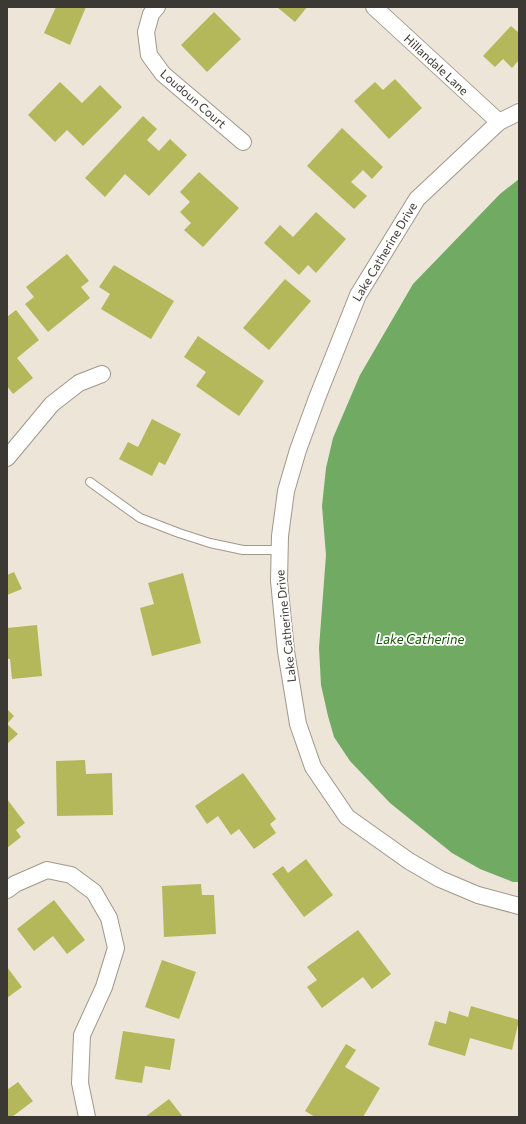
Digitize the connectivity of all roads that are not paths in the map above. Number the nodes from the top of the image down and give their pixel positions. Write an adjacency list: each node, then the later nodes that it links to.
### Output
1 (157, 7): 5 (street, Loudoun Court)
2 (374, 7): 4 (street, Hillandale Lane)
3 (519, 112): 4 (street, Lake Catherine Drive)
4 (499, 122): 9 (street, Lake Catherine Drive)
5 (243, 142)
6 (102, 374): 7 (street)
7 (7, 458)
8 (90, 482): 9 (lane)
9 (280, 550): 11 (street, Lake Catherine Drive)
10 (7, 890): 12 (street)
11 (519, 906)
12 (87, 1117)

